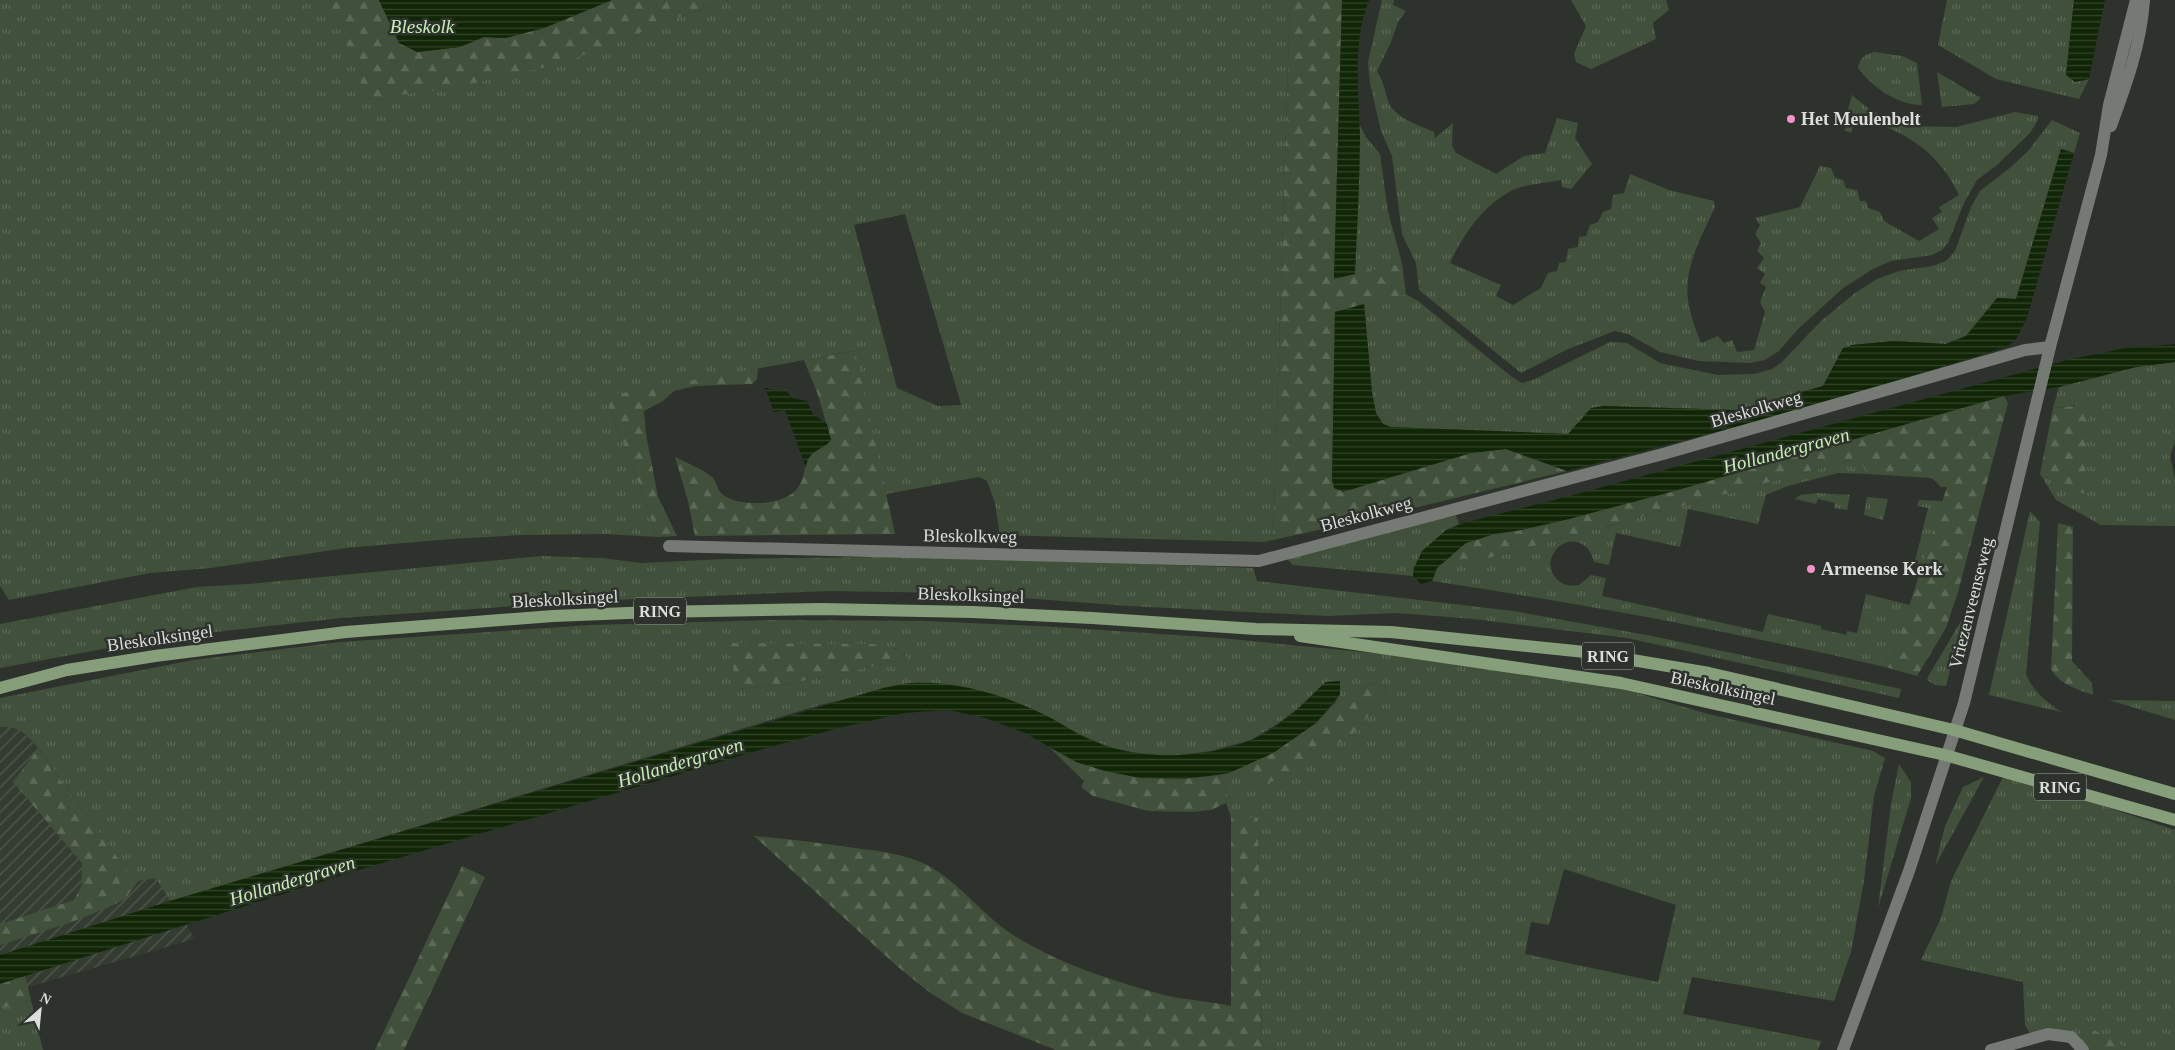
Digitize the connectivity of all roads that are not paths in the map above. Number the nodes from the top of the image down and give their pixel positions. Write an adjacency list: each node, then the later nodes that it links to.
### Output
1 (2136, 0): 3 (street, Vriezenveenseweg)
2 (2144, 0): 3 (street, Vriezenveenseweg)
3 (2101, 154): 4 (street, Vriezenveenseweg)
4 (2050, 347): 5 (street, Bleskolkweg); 10 (street, Vriezenveenseweg)
5 (669, 546)
6 (1256, 629): 7 (main road, Bleskolksingel / RING); 10 (main road, Bleskolksingel / RING); 11 (main road, Bleskolksingel / RING)
7 (67, 670): 8 (main road, RING); 9 (main road, Bleskolksingel / RING)
8 (0, 680)
9 (0, 688)
10 (1954, 730): 11 (street, Vriezenveenseweg); 12 (main road, Bleskolksingel / RING)
11 (1945, 755): 13 (main road, Bleskolksingel / RING); 14 (street, Vriezenveenseweg)
12 (2175, 794)
13 (2175, 820)
14 (1843, 1050)
15 (1991, 1050): 16 (street)
16 (2083, 1050)

